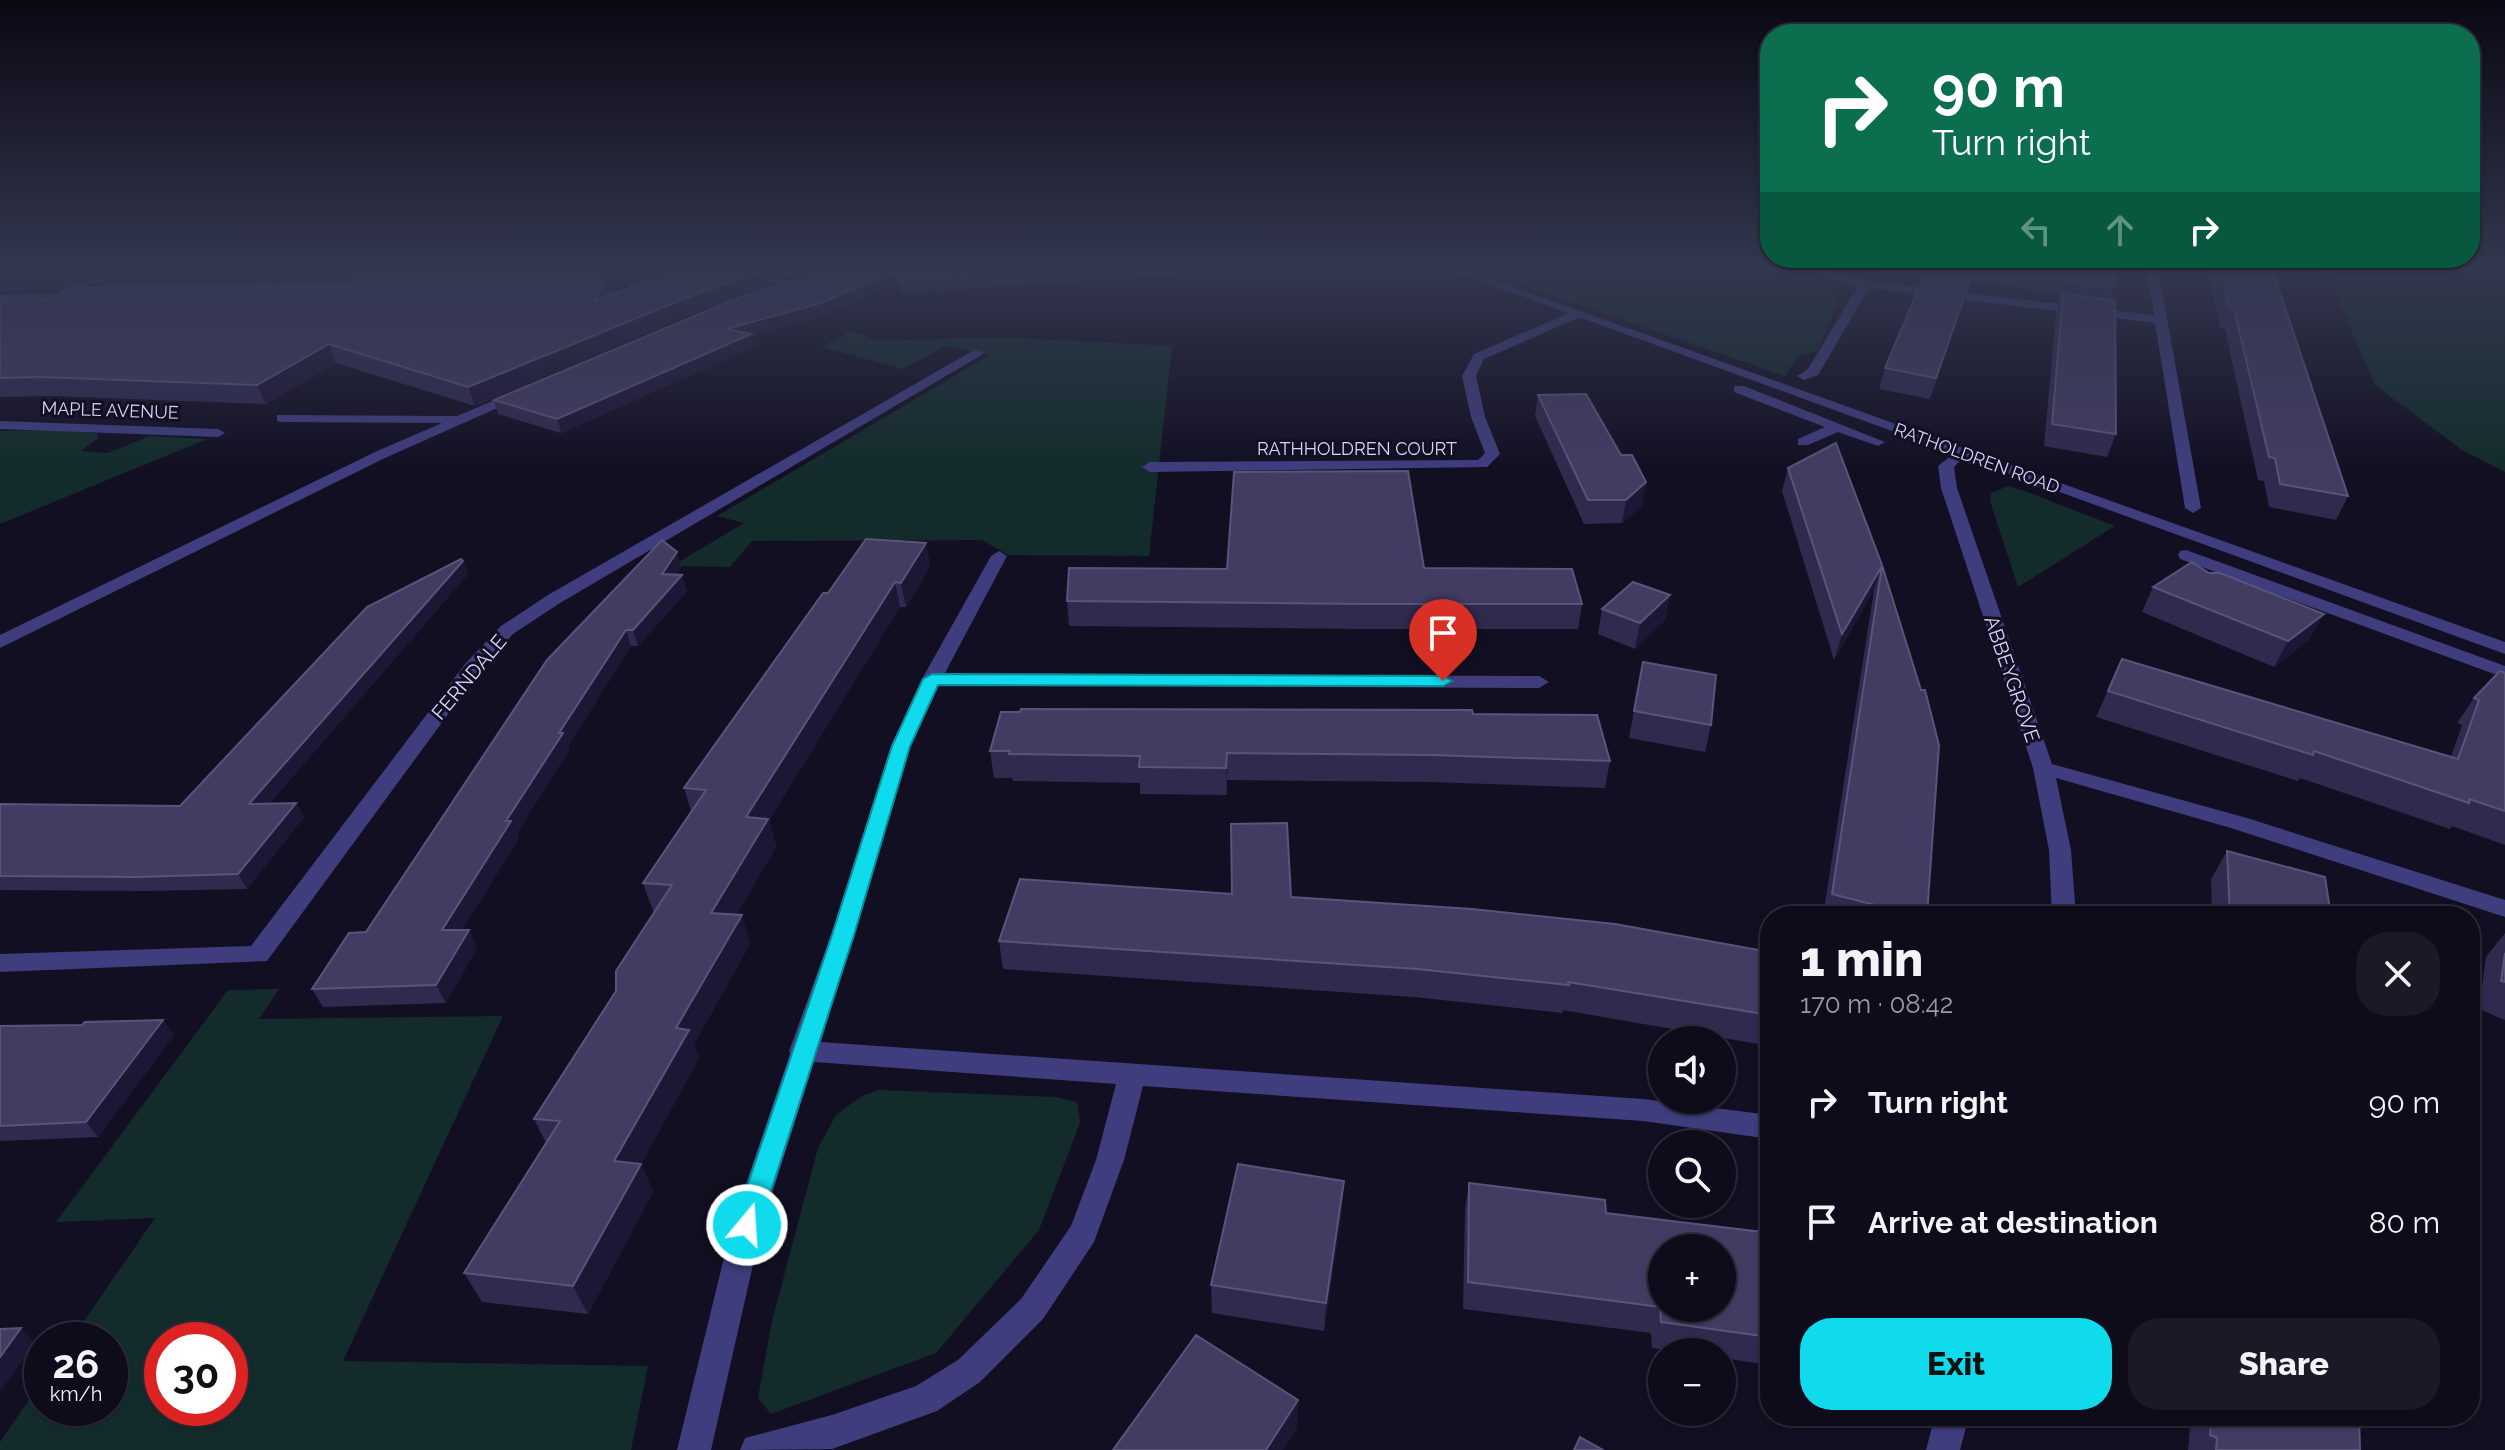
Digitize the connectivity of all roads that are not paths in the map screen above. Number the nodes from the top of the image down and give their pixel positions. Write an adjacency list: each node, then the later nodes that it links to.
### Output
1 (1527, 336): 19 (street, RATHHOLDREN COURT)
2 (1637, 336): 9 (street, RATHOLDREN ROAD)
3 (1834, 336): 6 (street)
4 (2164, 336): 20 (street)
5 (979, 353): 31 (street, FERNDALE)
6 (1804, 376)
7 (533, 389): 12 (street)
8 (1739, 389): 10 (street)
9 (1808, 397): 10 (street); 18 (street, RATHOLDREN ROAD)
10 (1787, 407): 14 (street)
11 (282, 418): 12 (street)
12 (460, 419): 23 (street)
13 (0, 425): 15 (street, MAPLE AVENUE)
14 (1838, 426): 16 (street); 17 (street)
15 (218, 433)
16 (1803, 442)
17 (1878, 442)
18 (1961, 452): 24 (street, RATHOLDREN ROAD); 28 (street, ABBEYGROVE)
19 (1150, 467)
20 (2193, 508)
21 (2186, 555): 25 (street)
22 (999, 556): 26 (street)
23 (0, 642)
24 (2505, 648)
25 (2505, 672)
26 (932, 679): 27 (street); 32 (street)
27 (1539, 682)
28 (2043, 768): 29 (street, ABBEYGROVE); 30 (street)
29 (2063, 906)
30 (2505, 909)
31 (0, 963)
32 (802, 1051): 33 (street); 36 (street)
33 (1132, 1075): 34 (street); 37 (street)
34 (1760, 1126)
35 (1949, 1426): 38 (street)
36 (694, 1450)
37 (757, 1450)
38 (1943, 1450)

